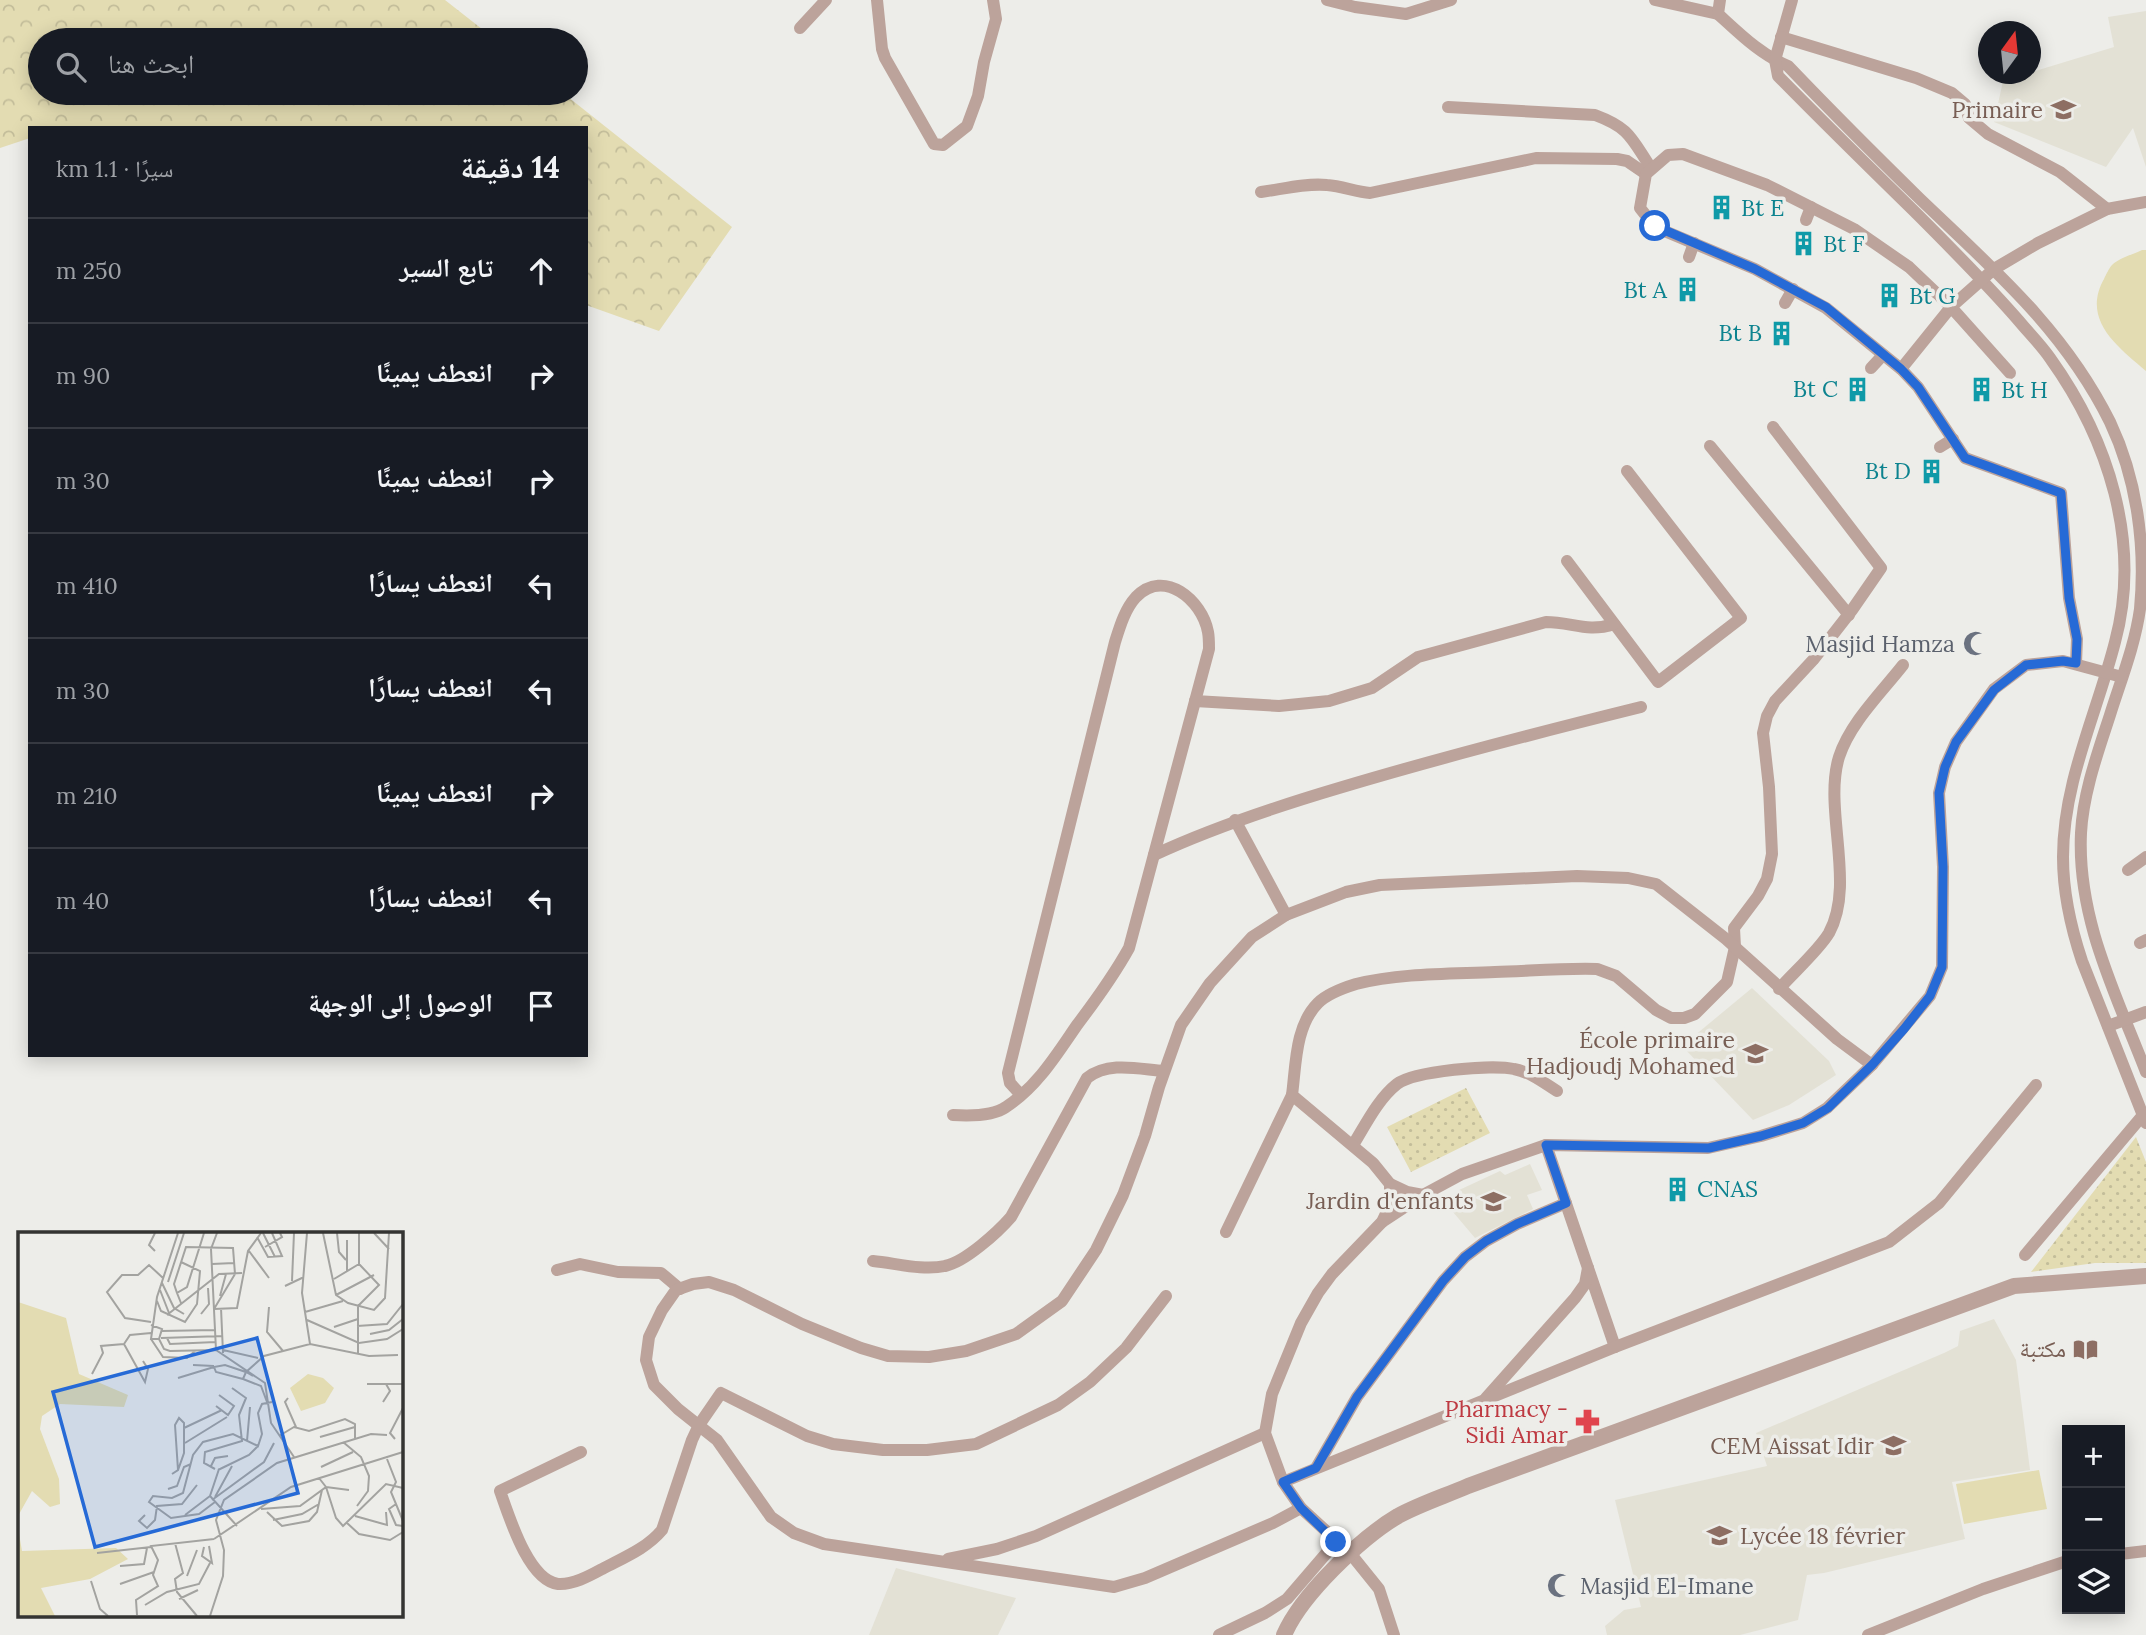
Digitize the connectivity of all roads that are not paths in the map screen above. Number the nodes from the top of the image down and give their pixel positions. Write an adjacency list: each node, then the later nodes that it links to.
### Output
1 (826, 0): 10 (street)
2 (877, 0): 3 (street)
3 (993, 0)
4 (1327, 0): 5 (street)
5 (1451, 0)
6 (1655, 0): 9 (street)
7 (1720, 0): 9 (street)
8 (1792, 0): 11 (street)
9 (1718, 14): 12 (street)
10 (800, 28)
11 (1781, 37): 12 (street); 18 (street)
12 (1774, 61): 22 (street); 23 (street)
13 (1448, 107): 14 (street)
14 (1648, 171): 15 (street); 17 (street); 20 (street)
15 (1261, 192)
16 (2146, 202): 18 (street)
17 (1811, 207): 19 (street); 26 (street)
18 (2107, 209): 22 (street)
19 (1806, 220)
20 (1694, 243): 21 (street); 24 (street)
21 (1689, 257)
22 (1994, 269): 23 (street); 42 (street)
23 (1982, 278): 26 (street); 41 (street)
24 (1793, 289): 25 (street); 27 (street)
25 (1785, 303)
26 (1951, 307): 29 (street); 30 (street)
27 (1883, 355): 28 (street); 29 (street)
28 (1871, 368)
29 (1901, 369): 32 (street)
30 (2010, 373)
31 (1773, 427): 37 (street)
32 (1953, 439): 34 (street); 39 (street)
33 (1710, 446): 37 (street)
34 (1940, 447)
35 (1627, 471): 38 (street)
36 (1567, 561): 38 (street)
37 (1849, 615): 50 (street)
38 (1614, 624): 43 (street)
39 (2076, 663): 41 (street); 55 (street)
40 (1903, 665): 51 (street)
41 (2106, 672): 42 (street); 54 (street)
42 (2122, 677): 53 (street)
43 (1195, 701): 46 (street); 60 (street)
44 (1641, 707): 45 (street)
45 (1235, 820): 46 (street); 49 (street)
46 (1154, 855): 60 (street)
47 (2146, 857): 48 (street)
48 (2128, 870)
49 (1286, 915): 50 (street); 56 (street)
50 (1735, 947): 51 (street); 61 (street)
51 (1779, 989): 55 (street)
52 (2146, 1012): 53 (street)
53 (2127, 1019): 54 (street); 57 (street)
54 (2108, 1026): 63 (street)
55 (1872, 1065): 65 (street)
56 (1164, 1072): 72 (street); 76 (street)
57 (2146, 1072)
58 (2036, 1085): 78 (street)
59 (1557, 1091): 64 (street)
60 (1021, 1095): 62 (street)
61 (1292, 1095): 64 (street); 70 (street)
62 (953, 1115)
63 (2144, 1119): 71 (street)
64 (1353, 1144): 66 (street)
65 (1546, 1145): 67 (street); 68 (street)
66 (1390, 1184): 67 (street); 69 (street)
67 (1423, 1195): 69 (street)
68 (1566, 1203): 73 (street); 83 (street)
69 (1382, 1222): 81 (street)
70 (1226, 1232)
71 (2025, 1255)
72 (873, 1261)
73 (1588, 1267): 78 (street); 79 (street)
74 (557, 1270): 76 (street)
75 (2146, 1276): 88 (street)
76 (680, 1289): 80 (street)
77 (1166, 1296): 80 (street)
78 (1615, 1347): 79 (street)
79 (1483, 1401): 83 (street)
80 (699, 1424): 82 (street); 90 (street)
81 (1265, 1433): 84 (street); 90 (street)
82 (581, 1452)
83 (1316, 1468): 84 (street)
84 (1283, 1482): 85 (street)
85 (1301, 1508): 86 (street); 90 (street)
86 (1336, 1542): 88 (street); 92 (street)
87 (2146, 1551): 89 (street)
88 (1350, 1553): 93 (street); 94 (street)
89 (2125, 1553)
90 (934, 1561)
91 (2062, 1563): 95 (street)
92 (1219, 1635)
93 (1284, 1635)
94 (1394, 1635)
95 (1868, 1635)

